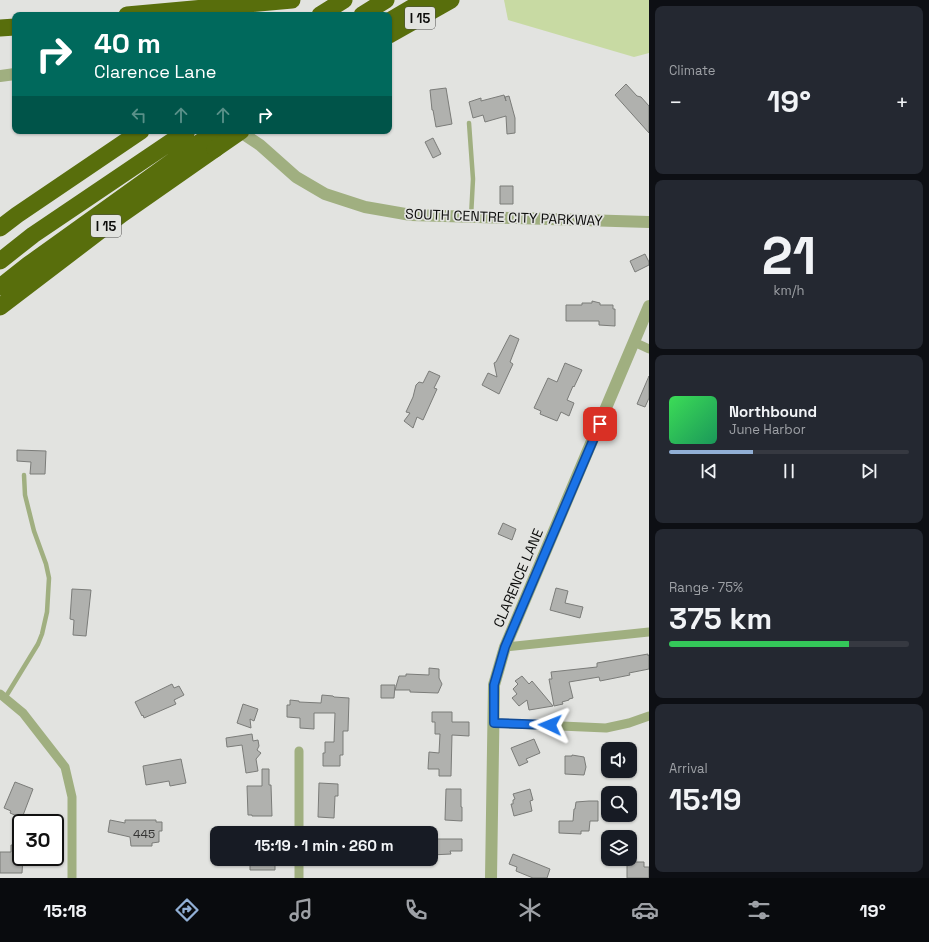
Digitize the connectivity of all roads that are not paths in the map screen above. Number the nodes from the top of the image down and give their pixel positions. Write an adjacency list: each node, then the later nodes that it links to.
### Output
1 (292, 0): 6 (highway)
2 (344, 0): 7 (highway)
3 (386, 0): 8 (highway)
4 (425, 0): 9 (highway)
5 (451, 0): 12 (highway, I 15)
6 (160, 12)
7 (325, 12)
8 (367, 12)
9 (392, 19)
10 (12, 26): 11 (highway)
11 (0, 28)
12 (392, 33)
13 (12, 74): 14 (street)
14 (0, 76)
15 (469, 123): 21 (lane)
16 (137, 134): 23 (highway)
17 (204, 134): 20 (highway)
18 (236, 134): 27 (highway, I 15, bridge)
19 (244, 134): 21 (street, SOUTH CENTRE CITY PARKWAY)
20 (187, 138): 24 (highway); 25 (highway)
21 (471, 217): 22 (street, SOUTH CENTRE CITY PARKWAY)
22 (649, 222)
23 (0, 228)
24 (0, 261)
25 (0, 287)
26 (649, 306): 28 (street, CLARENCE LANE)
27 (0, 307)
28 (634, 342): 29 (street); 32 (street, CLARENCE LANE)
29 (649, 349)
30 (24, 475): 33 (lane)
31 (649, 632): 32 (street)
32 (505, 647): 35 (street, CLARENCE LANE)
33 (2, 696): 39 (street)
34 (649, 716): 35 (street)
35 (494, 723): 41 (street, CLARENCE LANE)
36 (299, 751): 37 (street)
37 (299, 826)
38 (299, 866): 40 (street)
39 (72, 878)
40 (299, 878)
41 (491, 878)

